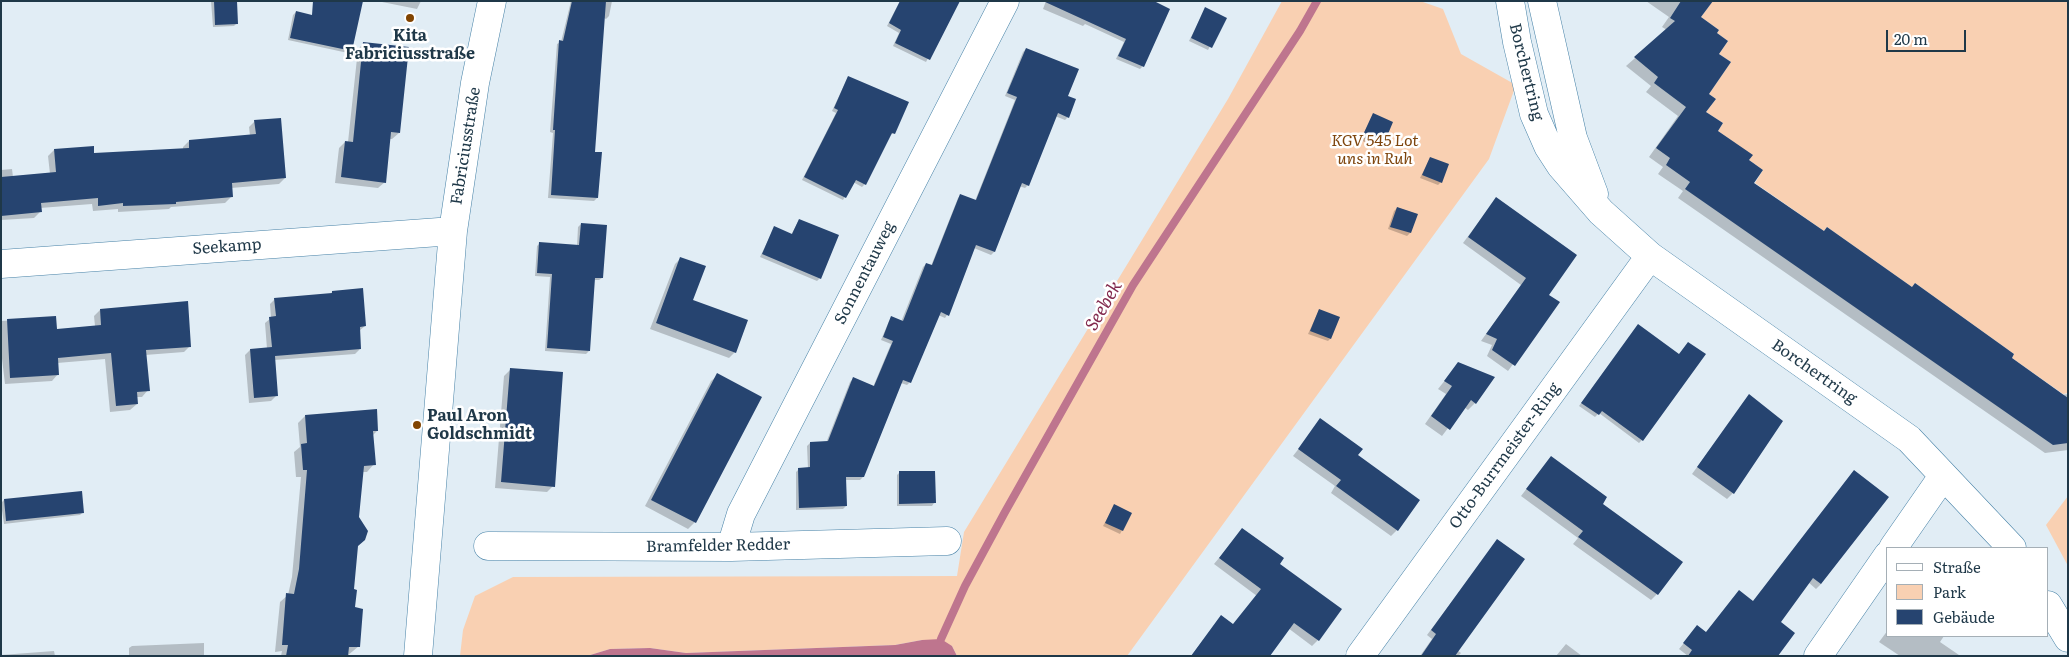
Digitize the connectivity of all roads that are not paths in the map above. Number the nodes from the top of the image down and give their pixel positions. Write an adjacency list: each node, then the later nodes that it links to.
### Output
1 (492, 1): 6 (street, Fabriciusstraße)
2 (1005, 1): 12 (street, Sonnentauweg)
3 (1510, 1): 5 (street, Borchertring)
4 (1542, 1): 5 (street, Borchertring)
5 (1601, 212): 7 (street, Borchertring)
6 (453, 231): 8 (street, Seekamp); 18 (street, Fabriciusstraße)
7 (1650, 256): 9 (street, Borchertring); 19 (street, Otto-Burrmeister-Ring)
8 (1, 264)
9 (1943, 476): 13 (street); 14 (street, Borchertring)
10 (947, 541): 12 (street, Bramfelder Redder)
11 (488, 546): 12 (street, Bramfelder Redder)
12 (731, 547)
13 (1894, 547)
14 (2011, 547)
15 (1886, 558): 20 (street)
16 (2049, 607): 17 (street)
17 (2068, 638)
18 (418, 656)
19 (1360, 656)
20 (1818, 656)

